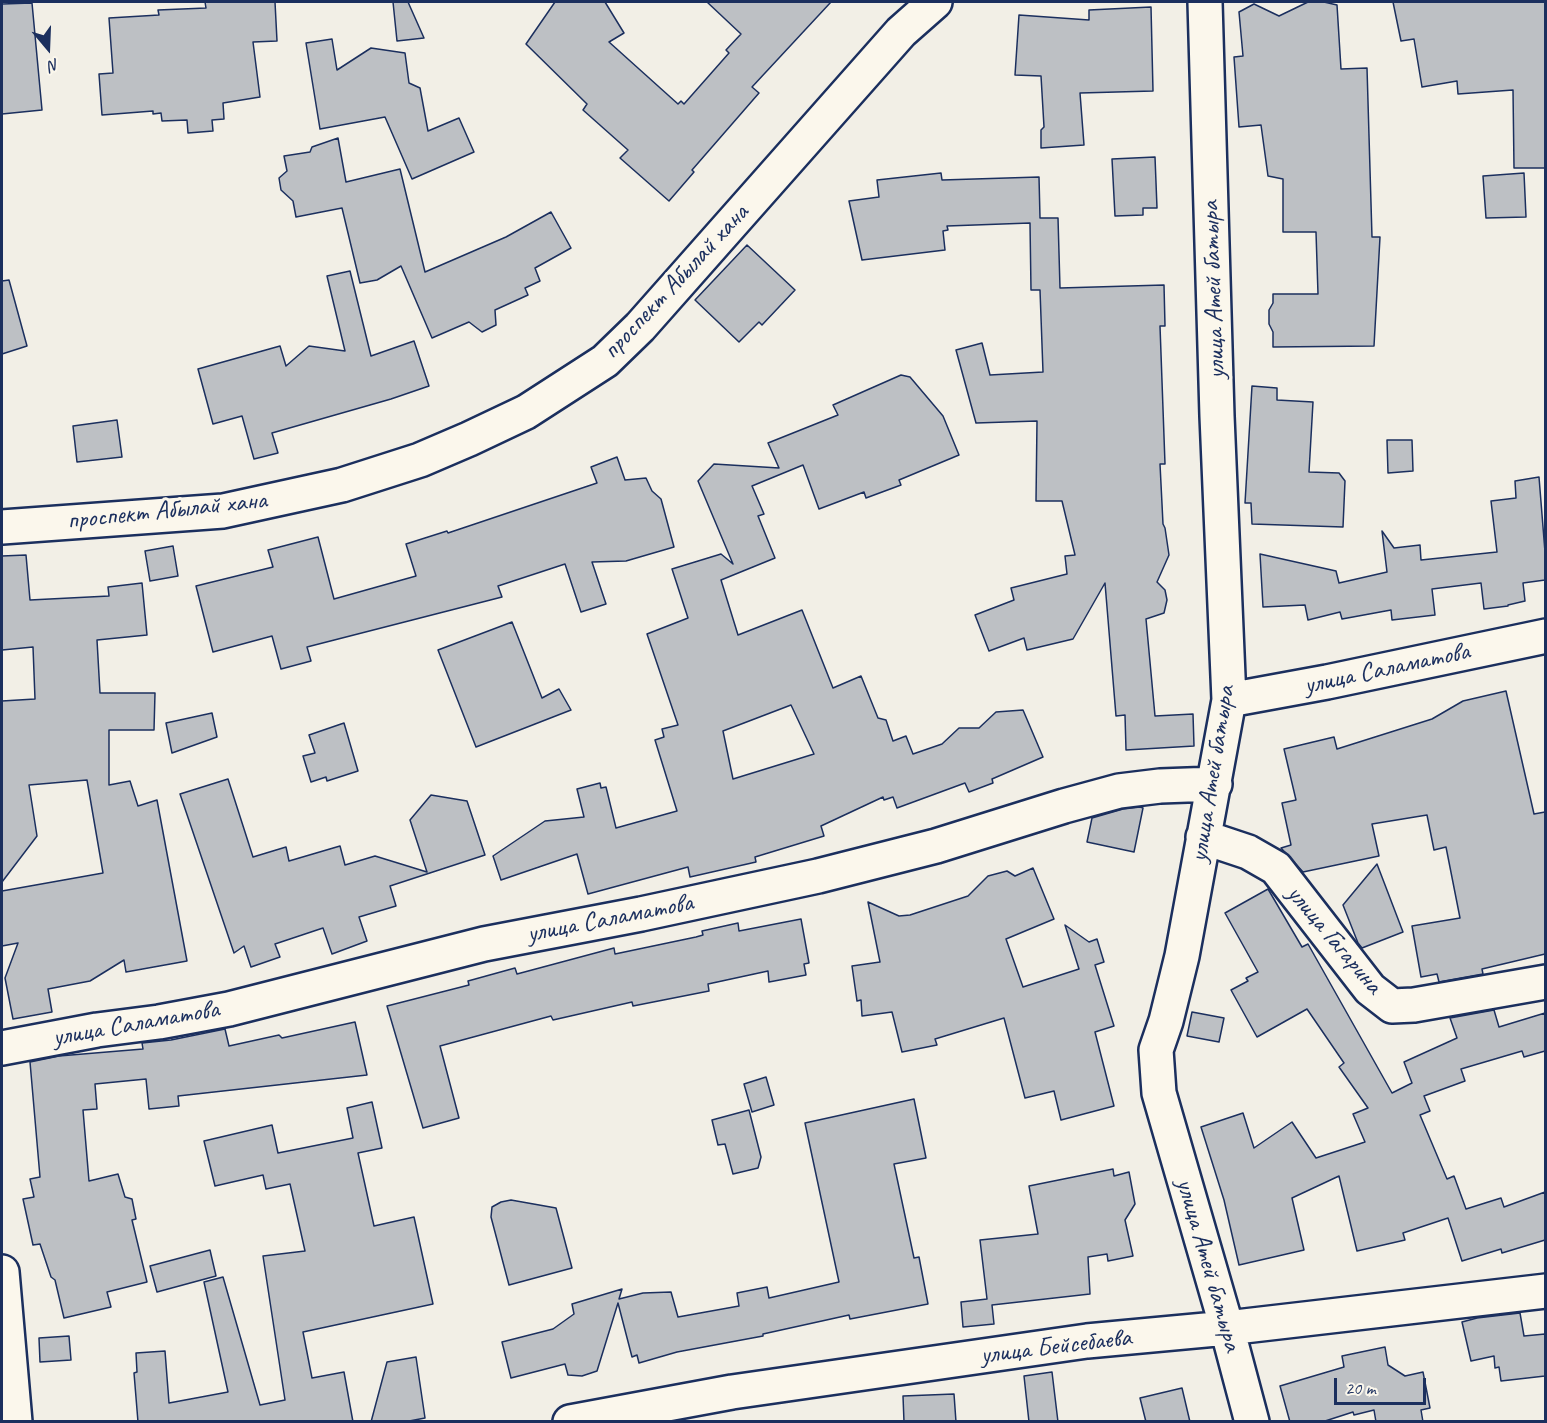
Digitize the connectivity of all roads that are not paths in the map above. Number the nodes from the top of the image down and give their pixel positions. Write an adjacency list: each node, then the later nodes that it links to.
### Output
1 (935, 2): 3 (street, проспект Абылай хана)
2 (1205, 2): 5 (street, улица Атей батыра)
3 (2, 528)
4 (1545, 636): 5 (street, улица Саламатова)
5 (1229, 700): 6 (street, улица Атей батыра)
6 (1215, 784): 7 (street, улица Атей батыра); 9 (street, улица Саламатова)
7 (1203, 837): 8 (street, улица Гагарина); 12 (street, улица Атей батыра)
8 (1545, 982)
9 (2, 1048)
10 (2, 1272): 13 (street)
11 (1545, 1291): 12 (street, улица Бейсебаева)
12 (1227, 1328): 14 (street, улица Бейсебаева); 15 (street, улица Атей батыра)
13 (15, 1422)
14 (570, 1422)
15 (1252, 1422)

